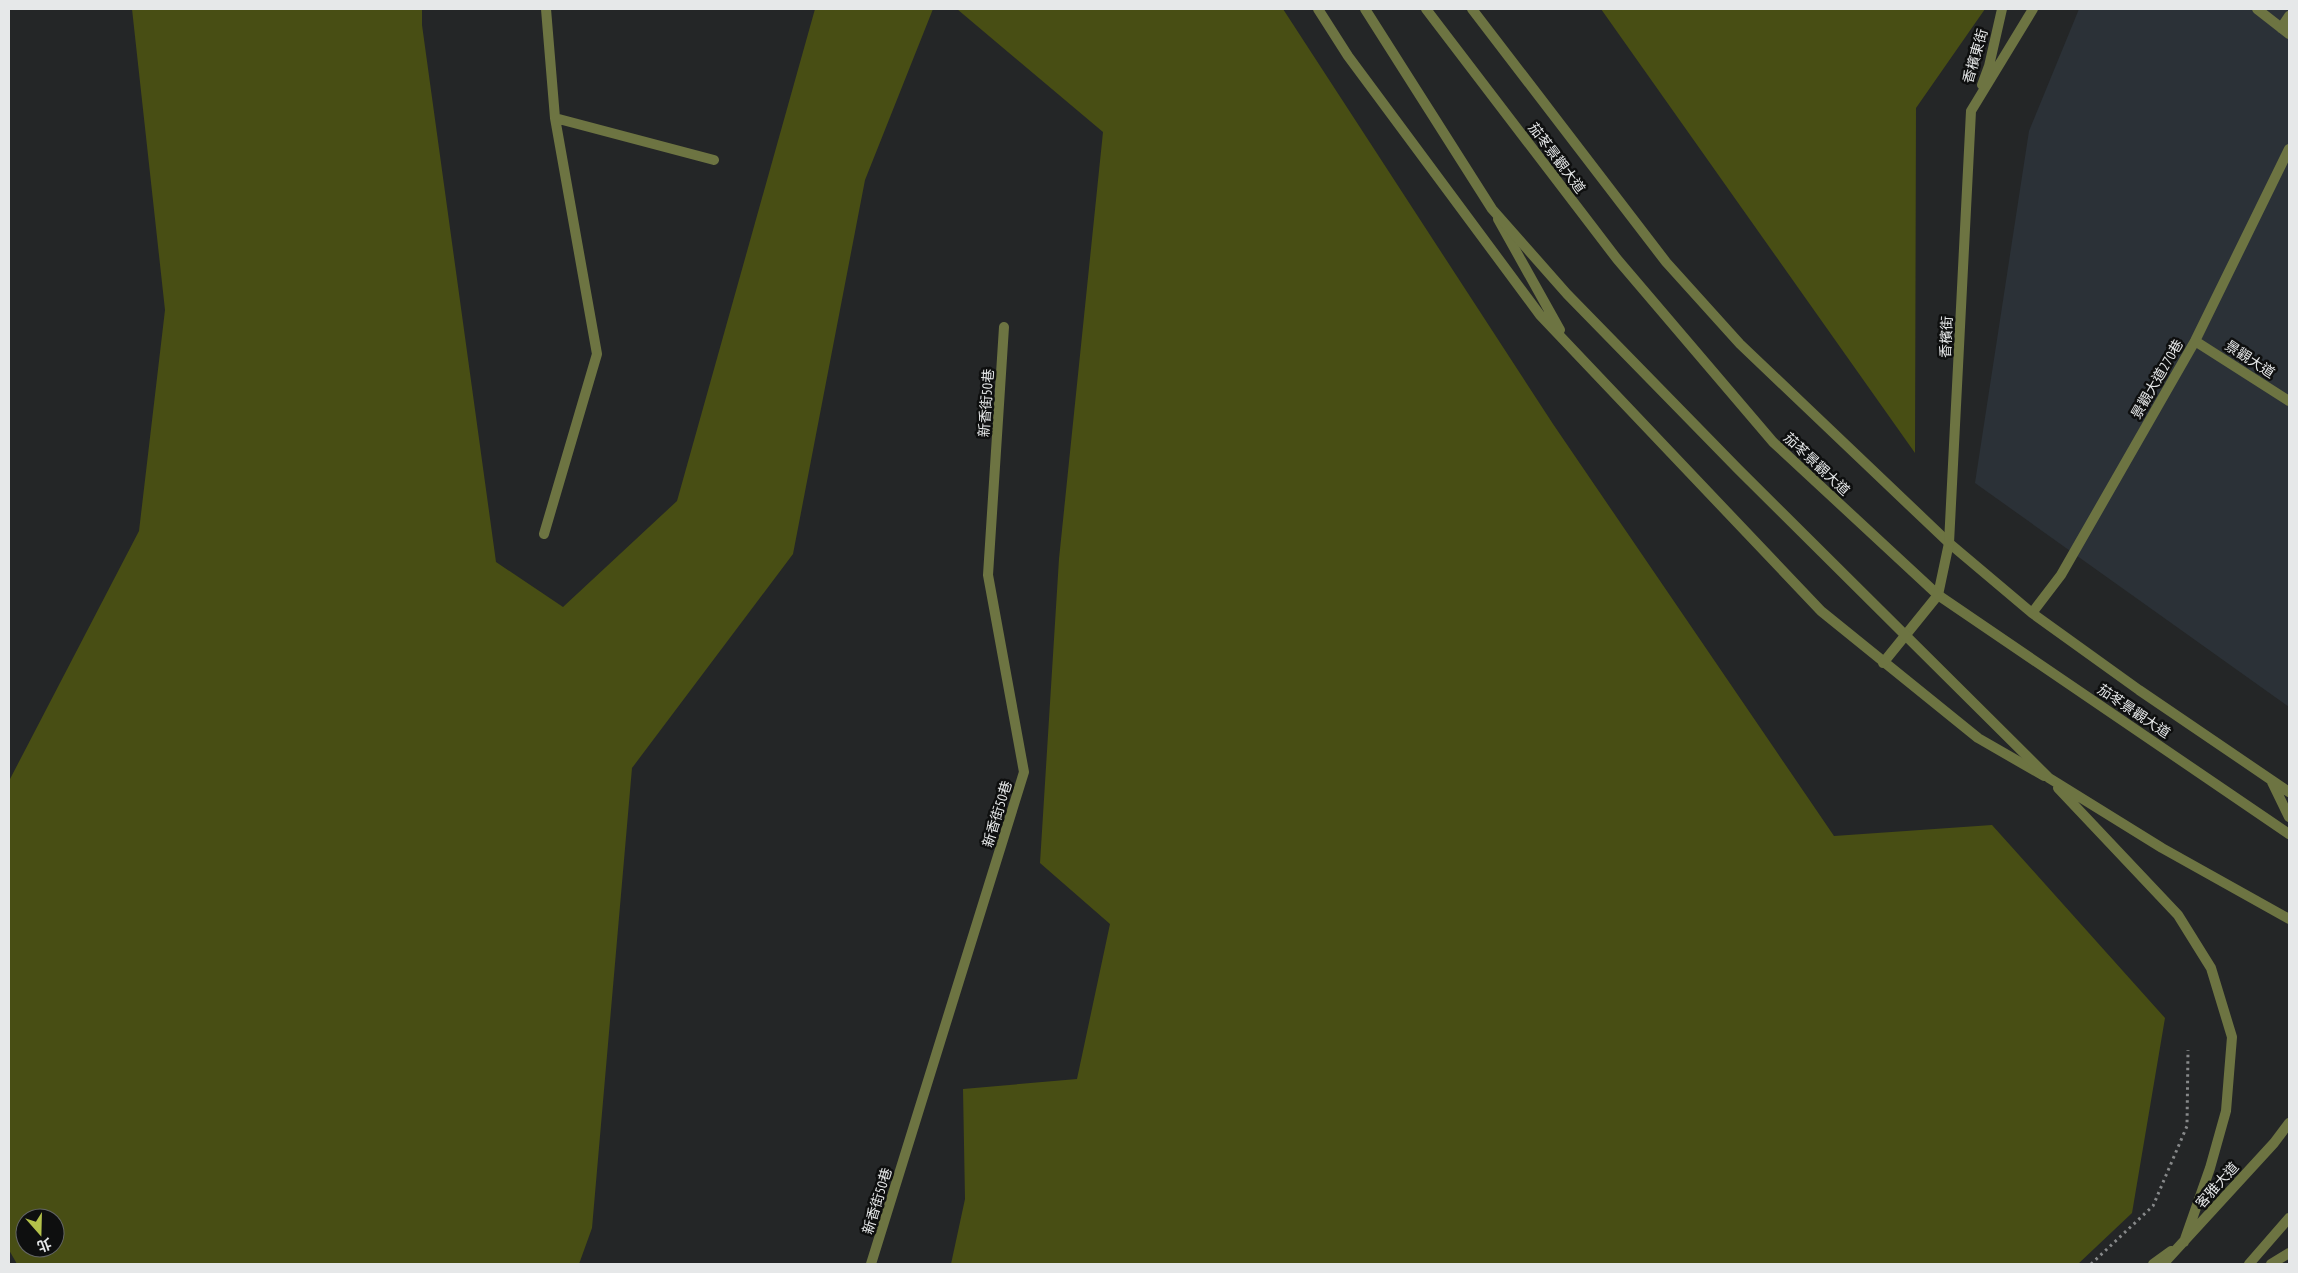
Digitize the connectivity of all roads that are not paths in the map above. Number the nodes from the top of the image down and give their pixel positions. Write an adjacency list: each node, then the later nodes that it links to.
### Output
1 (546, 9): 12 (street)
2 (1318, 9): 18 (street)
3 (1365, 9): 15 (street)
4 (1426, 9): 22 (street, 茄苳景觀大道)
5 (1472, 9): 21 (street, 茄苳景觀大道)
6 (2002, 9): 11 (street, 香檳東街)
7 (2033, 9): 11 (street, 香檳街)
8 (2257, 9): 10 (street)
9 (2289, 16): 10 (street)
10 (2285, 31)
11 (1972, 111): 21 (street, 香檳街)
12 (555, 118): 14 (street); 20 (street)
13 (2289, 148): 17 (street, 景觀大道270巷)
14 (714, 160)
15 (1492, 209): 18 (street); 24 (street)
16 (1004, 327): 36 (street, 新香街50巷)
17 (2195, 341): 19 (street, 景觀大道); 23 (street, 景觀大道270巷)
18 (1567, 344): 25 (street)
19 (2289, 401)
20 (544, 534)
21 (1949, 543): 22 (street, 香檳街); 23 (street, 茄苳景觀大道)
22 (1938, 595): 24 (street, 香檳街); 30 (street, 茄苳景觀大道)
23 (2032, 613): 27 (street, 茄苳景觀大道)
24 (1904, 634): 25 (street, 香檳街); 26 (street)
25 (1883, 663): 26 (street)
26 (2049, 778): 31 (street); 34 (street)
27 (2271, 780): 28 (street, 茄苳景觀大道); 29 (street)
28 (2289, 792)
29 (2289, 817)
30 (2289, 834)
31 (2289, 919)
32 (2289, 1123): 34 (street, 客雅大道)
33 (2289, 1218): 39 (street)
34 (2184, 1242): 37 (street); 38 (street, 客雅大道)
35 (2289, 1253): 40 (street)
36 (871, 1264)
37 (2153, 1264)
38 (2164, 1264)
39 (2249, 1264)
40 (2271, 1264)

